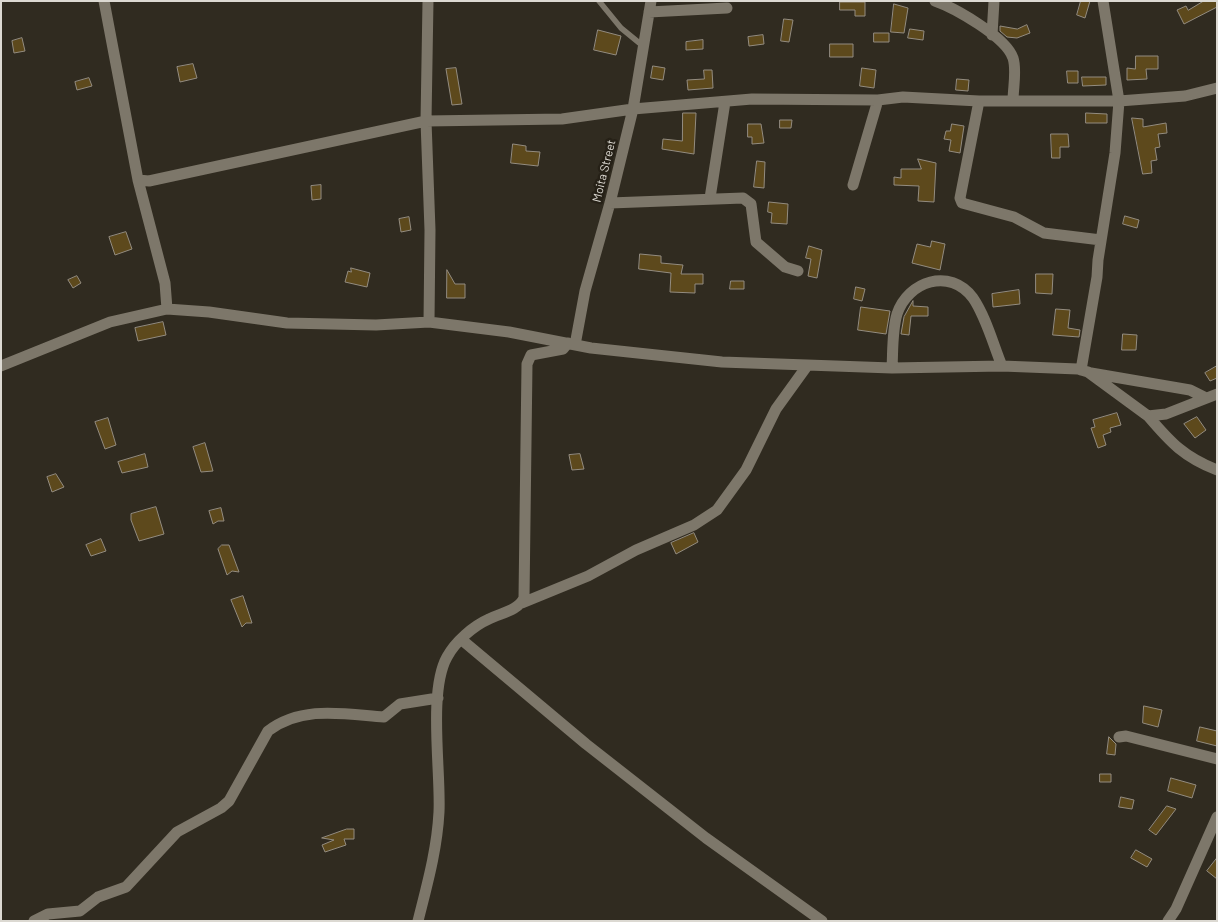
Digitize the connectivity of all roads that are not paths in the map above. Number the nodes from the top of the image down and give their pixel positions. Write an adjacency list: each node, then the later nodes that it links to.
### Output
1 (104, 1): 19 (street)
2 (428, 1): 18 (street)
3 (599, 1): 10 (lane)
4 (935, 1): 9 (street)
5 (994, 1): 9 (street)
6 (1102, 1): 15 (street)
7 (651, 7): 8 (street); 10 (street, Moita Street)
8 (726, 8)
9 (992, 35): 14 (street)
10 (643, 46): 17 (street, Moita Street)
11 (1217, 88): 15 (street)
12 (878, 100): 13 (street); 16 (street); 20 (street)
13 (979, 101): 14 (street); 23 (street)
14 (1013, 101): 15 (street)
15 (1119, 101): 23 (street)
16 (725, 102): 17 (street); 21 (street)
17 (633, 109): 18 (street); 22 (street, Moita Street)
18 (426, 121): 19 (street); 26 (street)
19 (138, 180): 25 (street)
20 (853, 185)
21 (710, 198): 22 (street); 24 (street)
22 (610, 203): 27 (street, Moita Street)
23 (1101, 240): 32 (street)
24 (798, 271)
25 (166, 309): 26 (street); 28 (street)
26 (429, 322): 27 (street)
27 (572, 344): 29 (street); 36 (street)
28 (1, 366)
29 (808, 366): 31 (street); 36 (street)
30 (1002, 366): 31 (street); 31 (street); 32 (street)
31 (892, 368)
32 (1085, 371): 33 (street); 34 (street)
33 (1211, 396): 34 (street)
34 (1148, 416): 35 (street)
35 (1217, 470)
36 (522, 603): 37 (street)
37 (462, 640): 38 (street); 44 (street)
38 (438, 698): 42 (street); 43 (street)
39 (1119, 737): 40 (street)
40 (1217, 759)
41 (1217, 817): 45 (street)
42 (34, 921)
43 (418, 921)
44 (822, 921)
45 (1168, 921)

